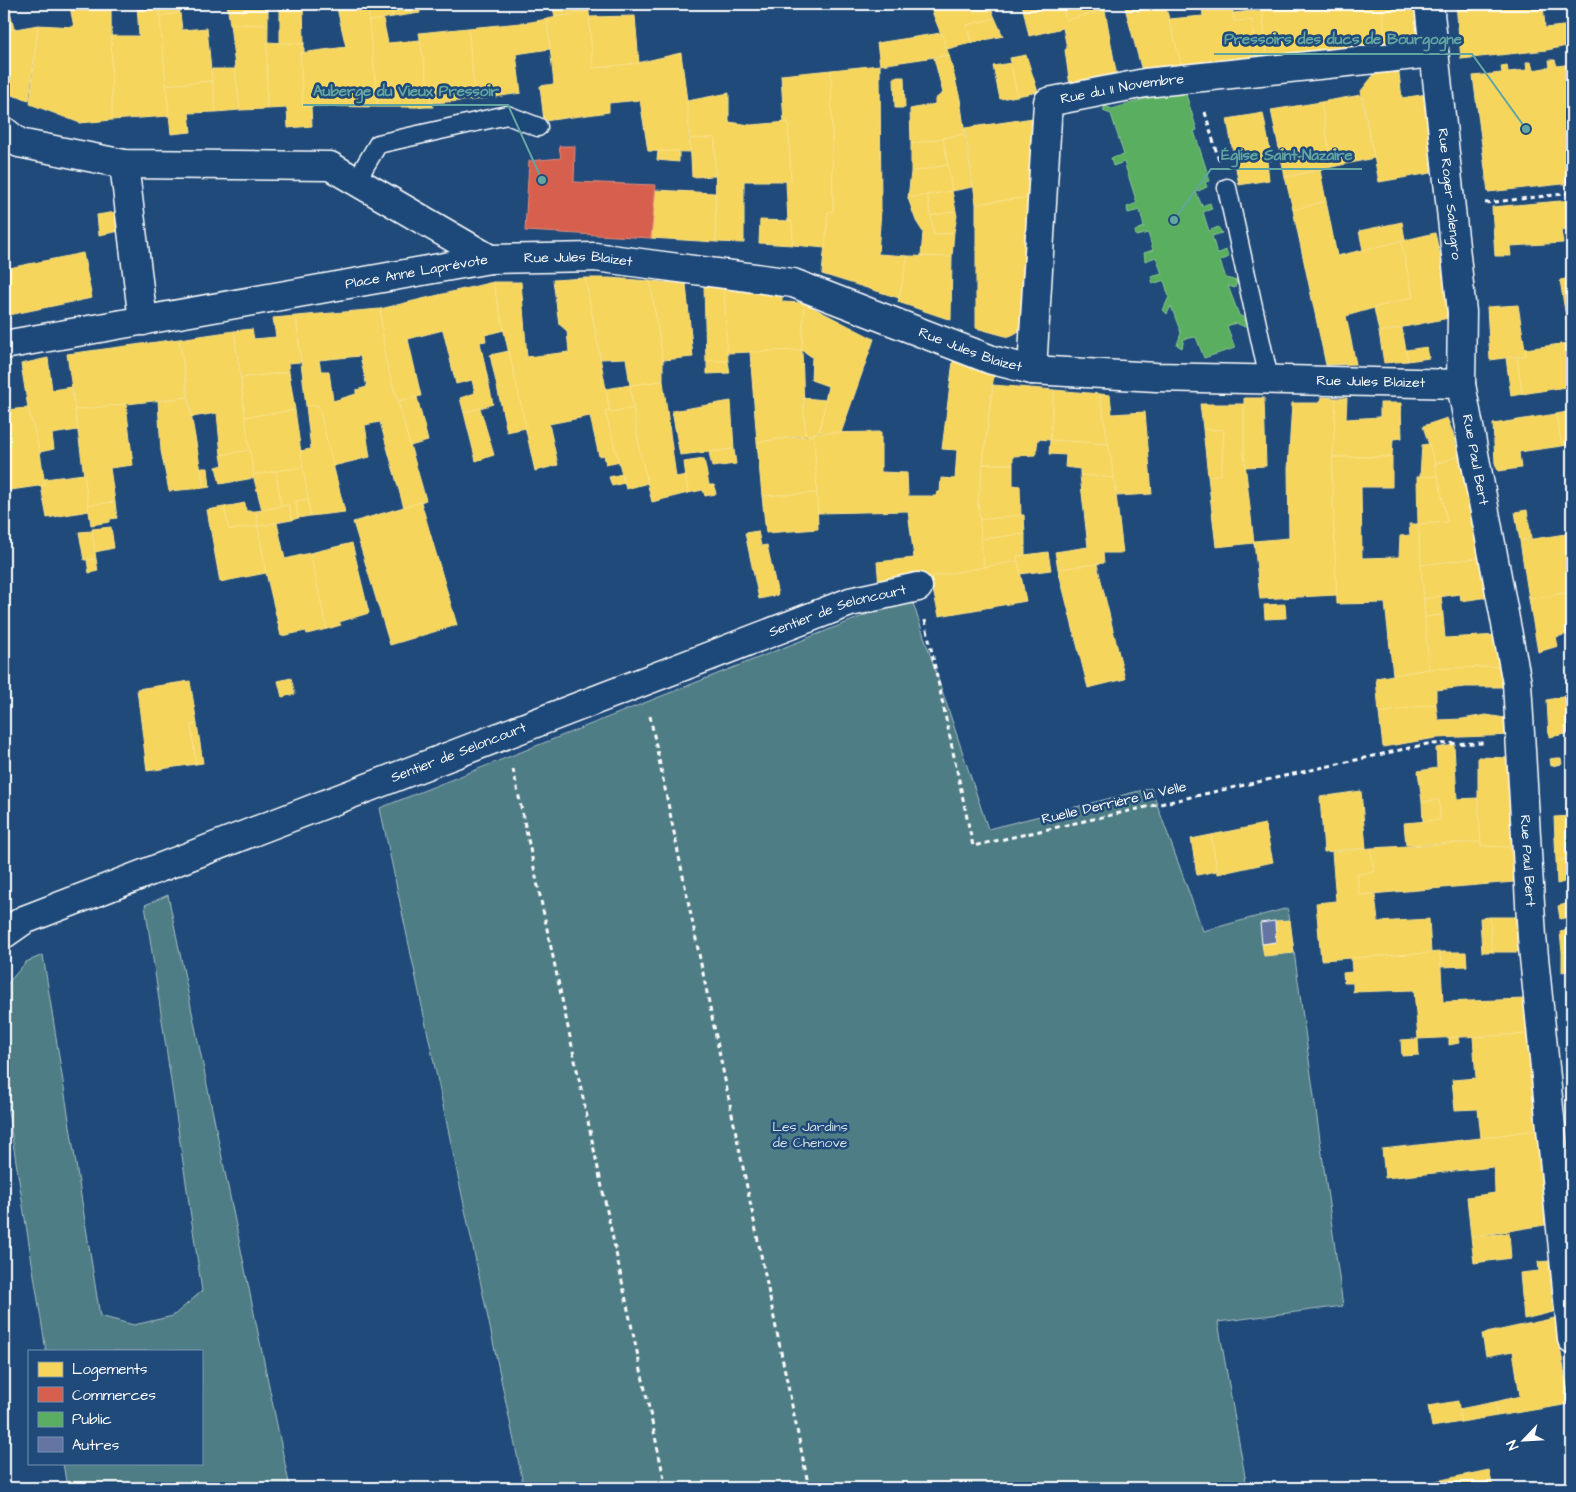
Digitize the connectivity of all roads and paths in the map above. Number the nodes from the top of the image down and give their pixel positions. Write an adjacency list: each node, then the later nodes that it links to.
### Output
1 (1429, 4): 2 (street, Rue Roger Salengro)
2 (1434, 54): 10 (street, Rue Roger Salengro); 14 (street, Rue du 11 Novembre)
3 (1206, 116): 8 (path)
4 (538, 127): 7 (lane)
5 (4, 131): 6 (street, Place Anne Laprévote)
6 (124, 164): 7 (street, Place Anne Laprévote); 12 (street)
7 (356, 181): 11 (street, Place Anne Laprévote)
8 (1227, 188): 15 (lane)
9 (1572, 193): 10 (path)
10 (1452, 207): 16 (street, Rue Roger Salengro)
11 (490, 259): 12 (street, Place Anne Laprévote); 14 (street, Rue Jules Blaizet)
12 (143, 321): 13 (street, Place Anne Laprévote)
13 (4, 345)
14 (1032, 370): 15 (street, Rue Jules Blaizet)
15 (1270, 379): 16 (street, Rue Jules Blaizet)
16 (1461, 384): 20 (street, Rue Paul Bert)
17 (918, 586): 18 (street, Sentier de Seloncourt); 20 (path, Ruelle Derrière la Velle)
18 (643, 681): 19 (street, Sentier de Seloncourt); 24 (path)
19 (506, 735): 21 (street, Sentier de Seloncourt); 23 (path)
20 (1521, 743): 22 (street, Rue Paul Bert)
21 (4, 934)
22 (1572, 1340)
23 (666, 1488)
24 (809, 1488)

